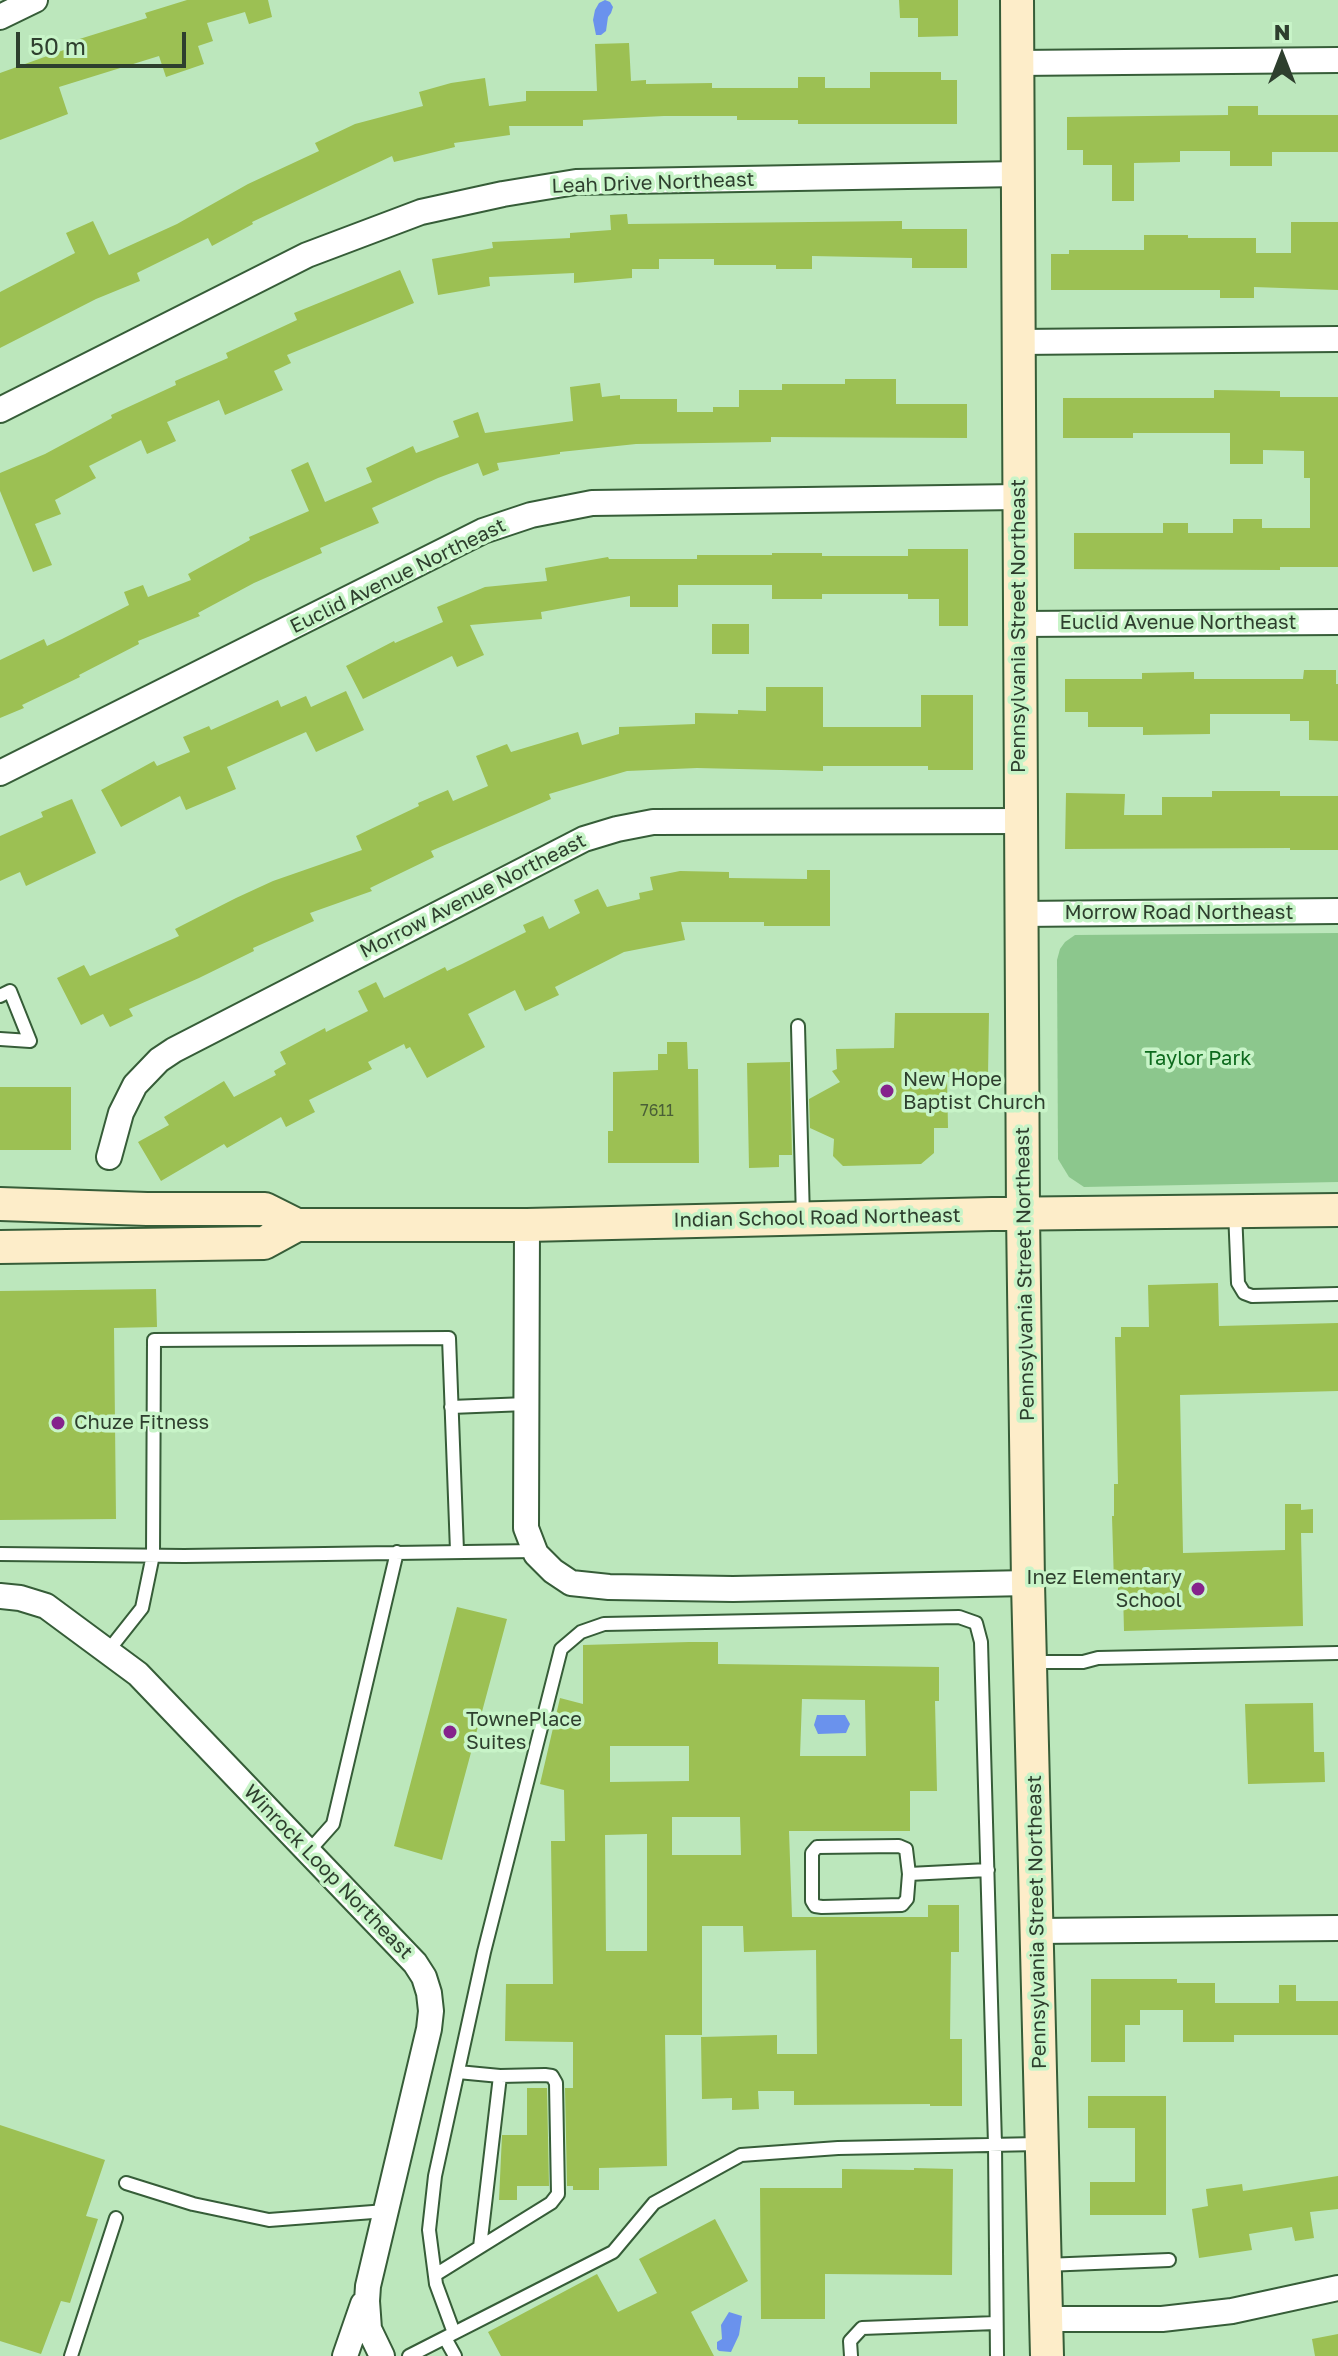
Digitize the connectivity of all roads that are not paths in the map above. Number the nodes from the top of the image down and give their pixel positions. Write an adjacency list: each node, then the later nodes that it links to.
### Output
1 (35, 0): 3 (street)
2 (1017, 0): 5 (street, Pennsylvania Street Northeast)
3 (0, 17)
4 (1338, 60): 5 (street)
5 (1017, 63): 6 (street, Pennsylvania Street Northeast)
6 (1018, 174): 8 (street, Pennsylvania Street Northeast); 9 (street, Leah Drive Northeast)
7 (1338, 339): 8 (street)
8 (1019, 342): 10 (street, Pennsylvania Street Northeast)
9 (0, 410)
10 (1018, 497): 12 (street, Pennsylvania Street Northeast); 13 (street, Euclid Avenue Northeast)
11 (1338, 622): 12 (street, Euclid Avenue Northeast)
12 (1019, 624): 14 (street, Pennsylvania Street Northeast)
13 (0, 773)
14 (1020, 821): 16 (street, Pennsylvania Street Northeast); 20 (street, Morrow Avenue Northeast)
15 (1338, 911): 16 (street, Morrow Road Northeast)
16 (1020, 914): 24 (street, Pennsylvania Street Northeast)
17 (0, 996): 19 (lane)
18 (798, 1026): 25 (lane)
19 (0, 1039)
20 (109, 1157)
21 (0, 1204): 26 (street, Indian School Road Northeast)
22 (1338, 1210): 23 (street, Indian School Road Northeast)
23 (1235, 1211): 24 (street, Indian School Road Northeast); 29 (lane)
24 (1023, 1214): 25 (street, Indian School Road Northeast); 37 (street, Pennsylvania Street Northeast)
25 (803, 1219): 27 (street, Indian School Road Northeast)
26 (297, 1225): 27 (street, Indian School Road Northeast); 28 (street, Indian School Road Northeast)
27 (527, 1225): 30 (street)
28 (0, 1247)
29 (1338, 1294)
30 (526, 1404): 31 (lane); 33 (street)
31 (451, 1407): 32 (lane); 36 (lane)
32 (457, 1551): 33 (lane); 34 (lane)
33 (535, 1551): 37 (street)
34 (397, 1552): 36 (lane); 42 (lane)
35 (0, 1554): 36 (lane)
36 (153, 1555): 39 (lane)
37 (1028, 1583): 41 (street, Pennsylvania Street Northeast)
38 (0, 1596): 39 (street, Winrock Loop Northeast)
39 (108, 1651): 42 (street, Winrock Loop Northeast)
40 (1338, 1653): 41 (lane)
41 (1031, 1662): 46 (street, Pennsylvania Street Northeast)
42 (308, 1852): 52 (street, Winrock Loop Northeast)
43 (988, 1870): 44 (lane); 47 (lane); 50 (lane)
44 (909, 1874): 44 (lane)
45 (1338, 1928): 46 (street)
46 (1038, 1931): 49 (street, Pennsylvania Street Northeast)
47 (458, 2072): 48 (lane); 57 (lane)
48 (500, 2076): 54 (lane); 54 (lane)
49 (1042, 2144): 50 (lane); 56 (street, Pennsylvania Street Northeast)
50 (995, 2145): 61 (lane); 62 (lane)
51 (126, 2183): 52 (lane)
52 (386, 2211): 58 (street, Winrock Loop Northeast)
53 (116, 2218): 63 (lane)
54 (480, 2247): 57 (lane)
55 (1169, 2260): 56 (lane)
56 (1045, 2265): 60 (street, Pennsylvania Street Northeast)
57 (435, 2275): 62 (lane)
58 (368, 2286): 64 (street); 65 (street, Winrock Loop Northeast)
59 (1338, 2288): 60 (street)
60 (1046, 2319): 70 (street, Pennsylvania Street Northeast)
61 (996, 2323): 68 (lane); 69 (lane)
62 (449, 2336): 66 (lane); 67 (lane)
63 (71, 2356)
64 (345, 2356)
65 (382, 2356)
66 (409, 2356)
67 (455, 2356)
68 (851, 2356)
69 (997, 2356)
70 (1047, 2356)

